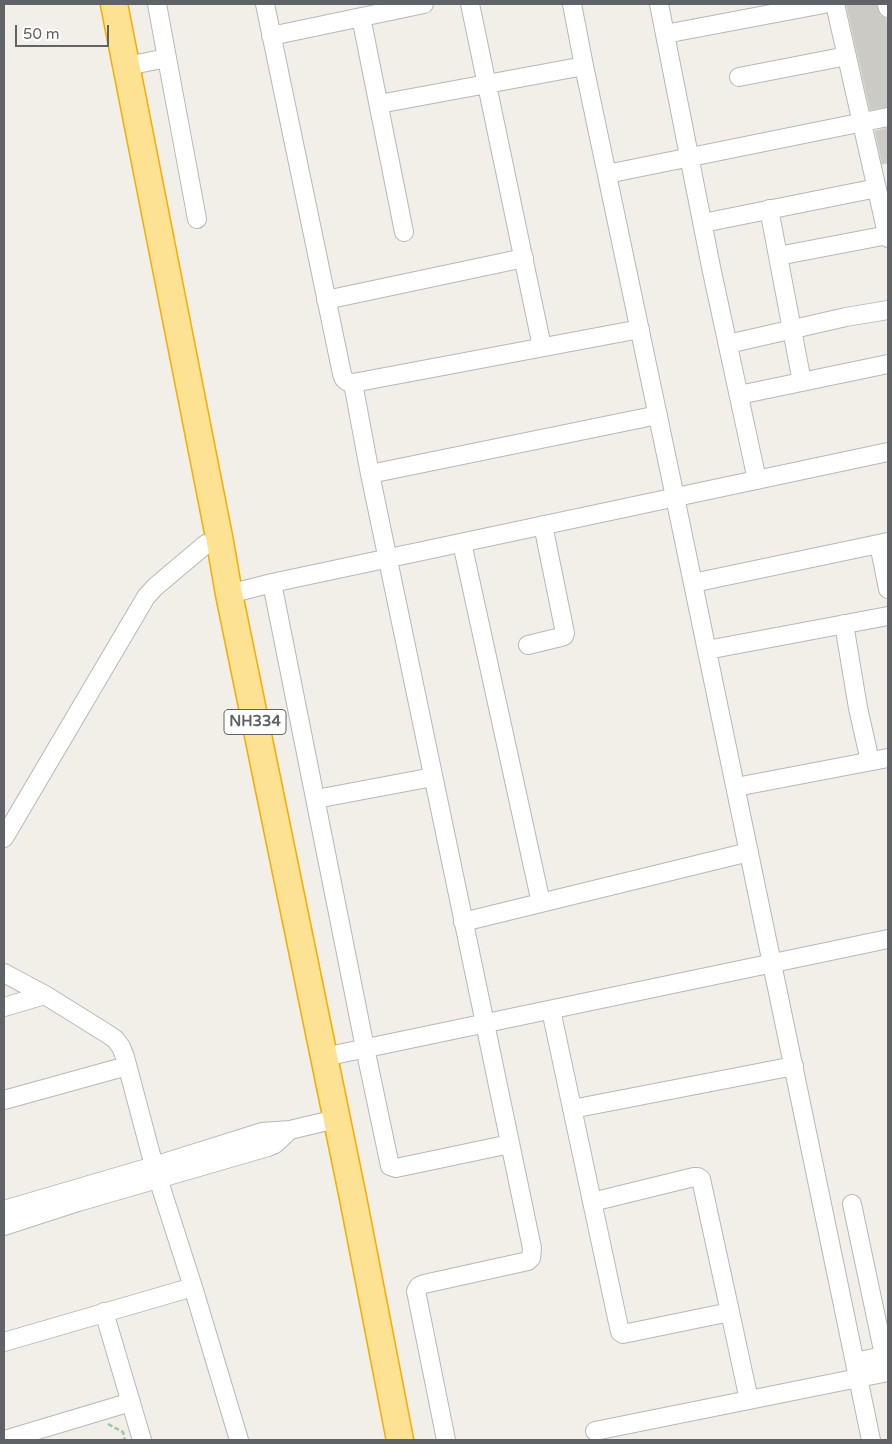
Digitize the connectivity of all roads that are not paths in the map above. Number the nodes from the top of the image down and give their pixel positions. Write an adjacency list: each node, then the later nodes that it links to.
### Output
1 (100, 4): 53 (highway, NH334)
2 (114, 4): 18 (highway, NH334)
3 (157, 4): 17 (street)
4 (265, 4): 15 (street)
5 (424, 4): 13 (street)
6 (470, 4): 21 (street)
7 (572, 4): 19 (street)
8 (659, 4): 14 (street)
9 (824, 4): 14 (street)
10 (835, 4): 16 (street)
11 (887, 4): 12 (street)
12 (888, 8)
13 (361, 17): 15 (street); 22 (street)
14 (665, 34): 25 (street)
15 (271, 36): 35 (street)
16 (847, 56): 20 (street); 24 (street)
17 (167, 58): 18 (street); 29 (street)
18 (127, 66): 58 (highway, NH334)
19 (584, 66): 21 (street); 26 (street)
20 (738, 77)
21 (487, 84): 22 (street); 34 (street)
22 (378, 104): 31 (street)
23 (888, 117): 24 (street)
24 (862, 122): 25 (street); 27 (street)
25 (690, 158): 26 (street); 30 (street)
26 (607, 174): 37 (street)
27 (880, 179): 28 (street); 32 (street)
28 (769, 209): 30 (street); 33 (street)
29 (197, 218)
30 (703, 223): 39 (street)
31 (404, 232)
32 (888, 237): 33 (street)
33 (778, 256): 38 (street)
34 (524, 258): 35 (street); 40 (street)
35 (326, 300): 42 (street)
36 (888, 310): 38 (street)
37 (640, 329): 40 (street); 45 (street)
38 (792, 329): 39 (street); 43 (street)
39 (728, 344): 44 (street)
40 (542, 347): 42 (street)
41 (888, 364): 43 (street)
42 (353, 382): 47 (street)
43 (802, 382): 44 (street)
44 (739, 396): 48 (street)
45 (658, 415): 47 (street); 49 (street)
46 (888, 452): 48 (street)
47 (370, 474): 54 (street)
48 (757, 480): 49 (street)
49 (675, 497): 50 (street); 56 (street)
50 (543, 525): 51 (street); 61 (street)
51 (462, 542): 54 (street); 70 (street)
52 (884, 543): 56 (street); 57 (street)
53 (206, 544): 68 (street); 85 (highway, NH334)
54 (387, 558): 55 (street); 65 (street)
55 (272, 583): 58 (street); 67 (street)
56 (693, 583): 62 (street)
57 (888, 589)
58 (229, 594): 80 (highway, NH334)
59 (888, 616): 60 (street)
60 (844, 624): 62 (street); 64 (street)
61 (528, 645)
62 (707, 650): 66 (street)
63 (888, 758): 64 (street)
64 (870, 761): 66 (street)
65 (433, 777): 67 (street); 71 (street)
66 (736, 787): 69 (street)
67 (316, 799): 79 (street)
68 (4, 838)
69 (749, 852): 70 (street); 73 (street)
70 (541, 903): 71 (street)
71 (463, 922): 78 (street)
72 (888, 939): 73 (street)
73 (772, 962): 77 (street); 82 (street)
74 (4, 973): 75 (street)
75 (45, 996): 76 (street); 81 (street)
76 (4, 1007)
77 (550, 1010): 78 (street); 84 (street)
78 (484, 1024): 79 (street); 86 (street)
79 (365, 1048): 80 (street); 86 (street)
80 (324, 1057): 85 (highway, NH334)
81 (127, 1066): 83 (street); 87 (street)
82 (794, 1066): 84 (street); 97 (street)
83 (4, 1100)
84 (572, 1109): 88 (street)
85 (330, 1120): 87 (street); 104 (highway, NH334); 105 (highway, NH334)
86 (510, 1144): 106 (street)
87 (157, 1173): 90 (street); 91 (street); 92 (street)
88 (592, 1202): 94 (street); 94 (street)
89 (852, 1204): 96 (street)
90 (4, 1210)
91 (4, 1226)
92 (193, 1287): 93 (street); 103 (street)
93 (104, 1312): 95 (street); 99 (street)
94 (730, 1312): 98 (street)
95 (4, 1342)
96 (887, 1361): 97 (street)
97 (857, 1370): 98 (street); 107 (street)
98 (750, 1400): 100 (street)
99 (131, 1402): 101 (street); 102 (street)
100 (595, 1432)
101 (7, 1440)
102 (142, 1440)
103 (239, 1440)
104 (386, 1440)
105 (400, 1440)
106 (446, 1440)
107 (871, 1440)

